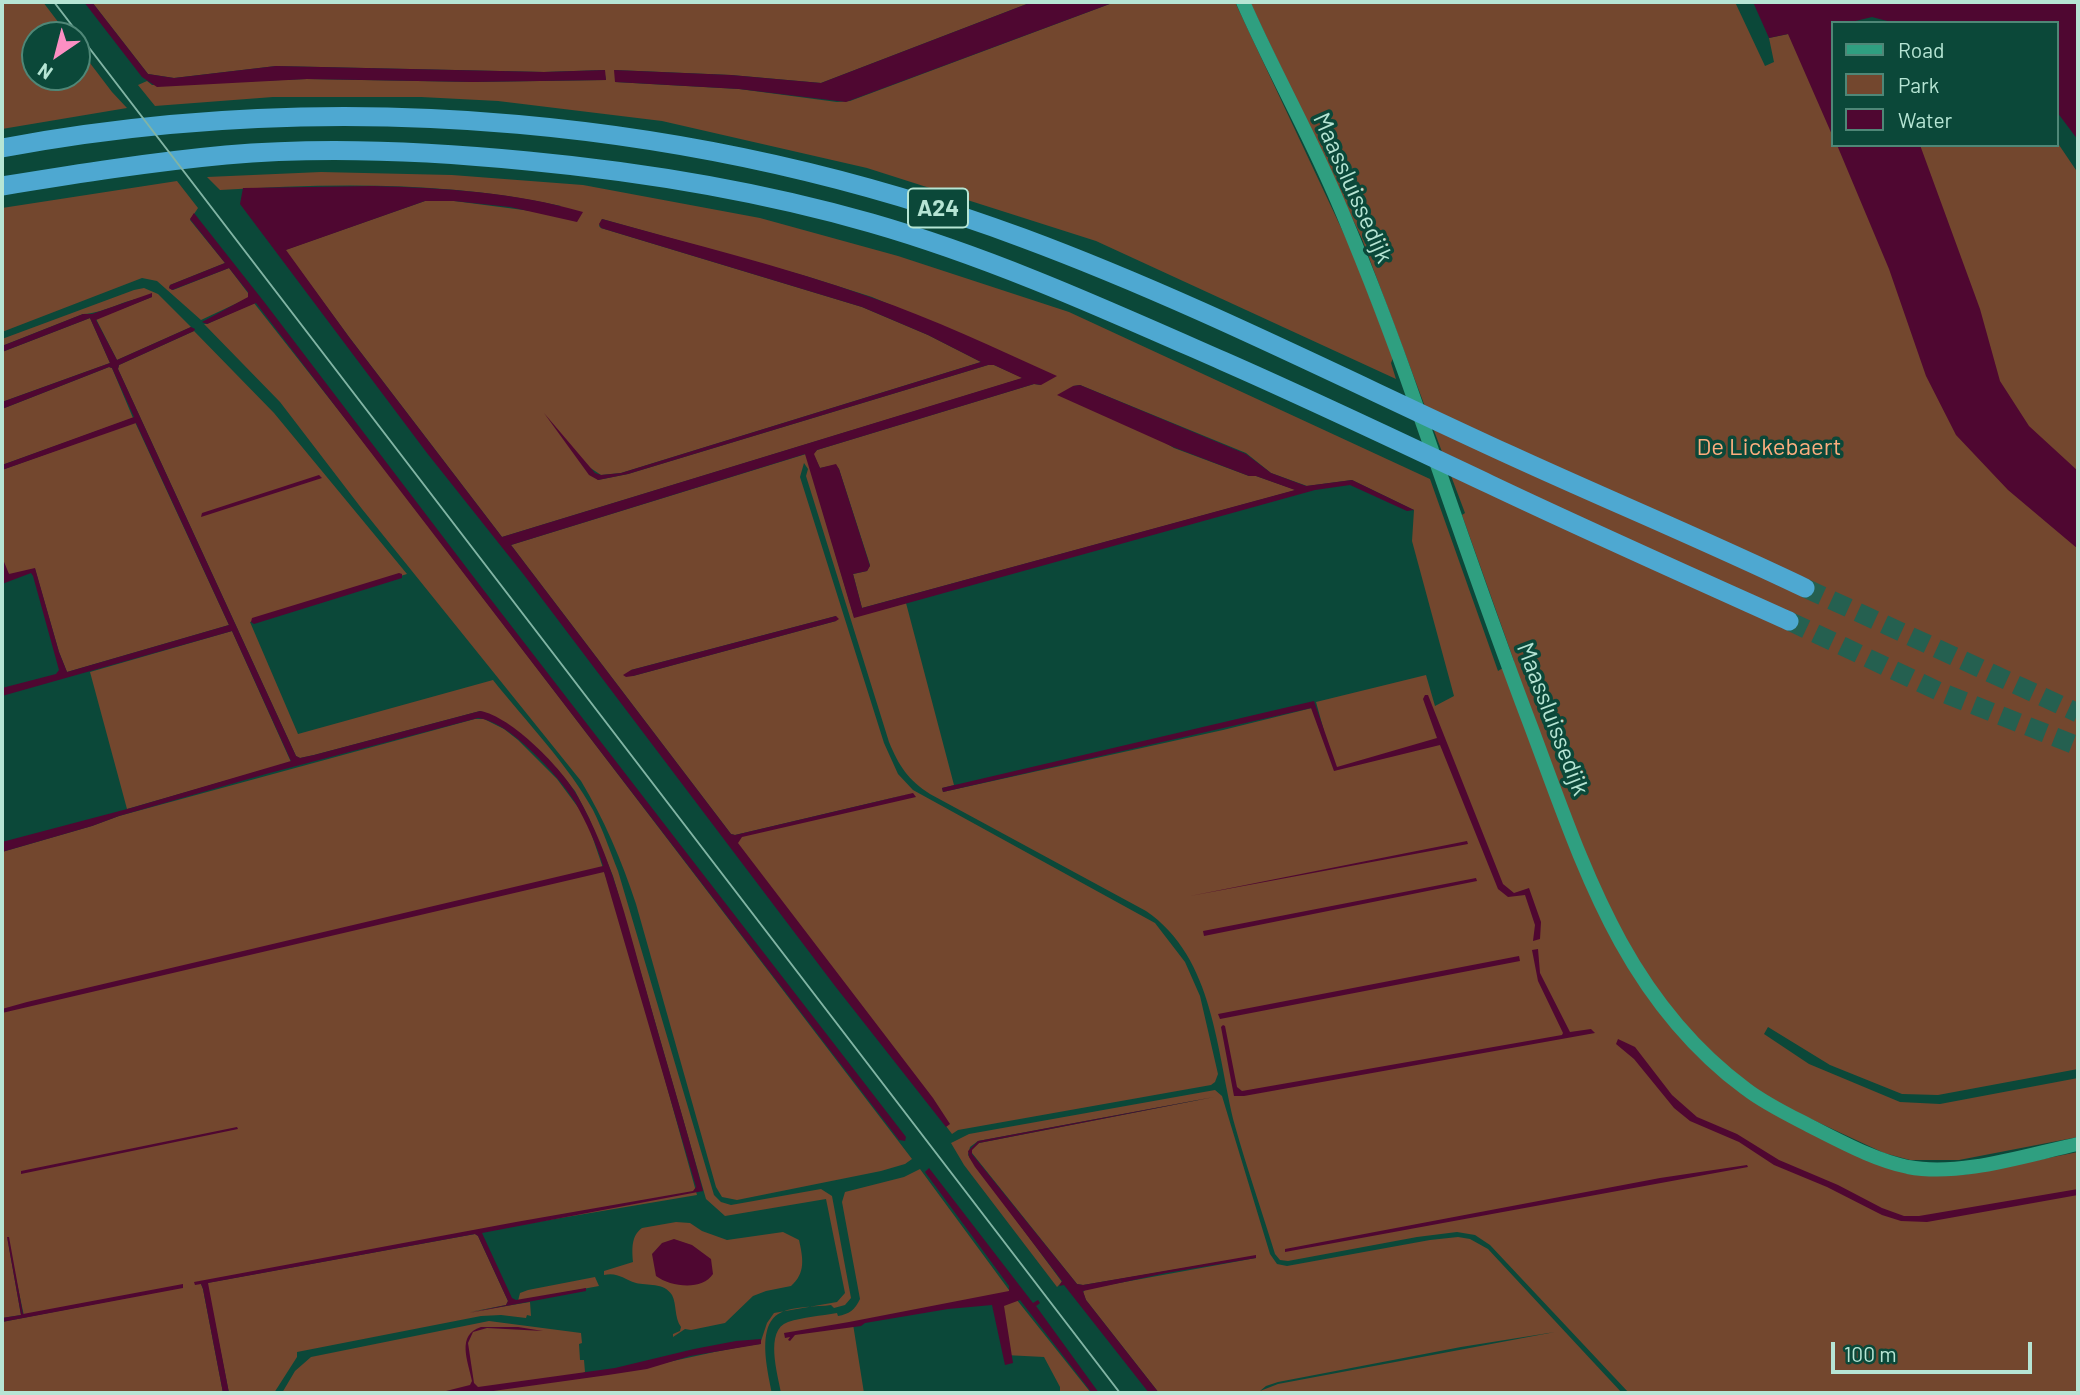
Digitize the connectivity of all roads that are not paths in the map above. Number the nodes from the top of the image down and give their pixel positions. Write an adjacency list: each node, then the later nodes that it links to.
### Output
1 (1243, 2): 6 (street, Maassluissedijk)
2 (2, 148): 4 (highway, A24)
3 (2, 186): 5 (highway, A24)
4 (1805, 588)
5 (1789, 621)
6 (2078, 1144)

